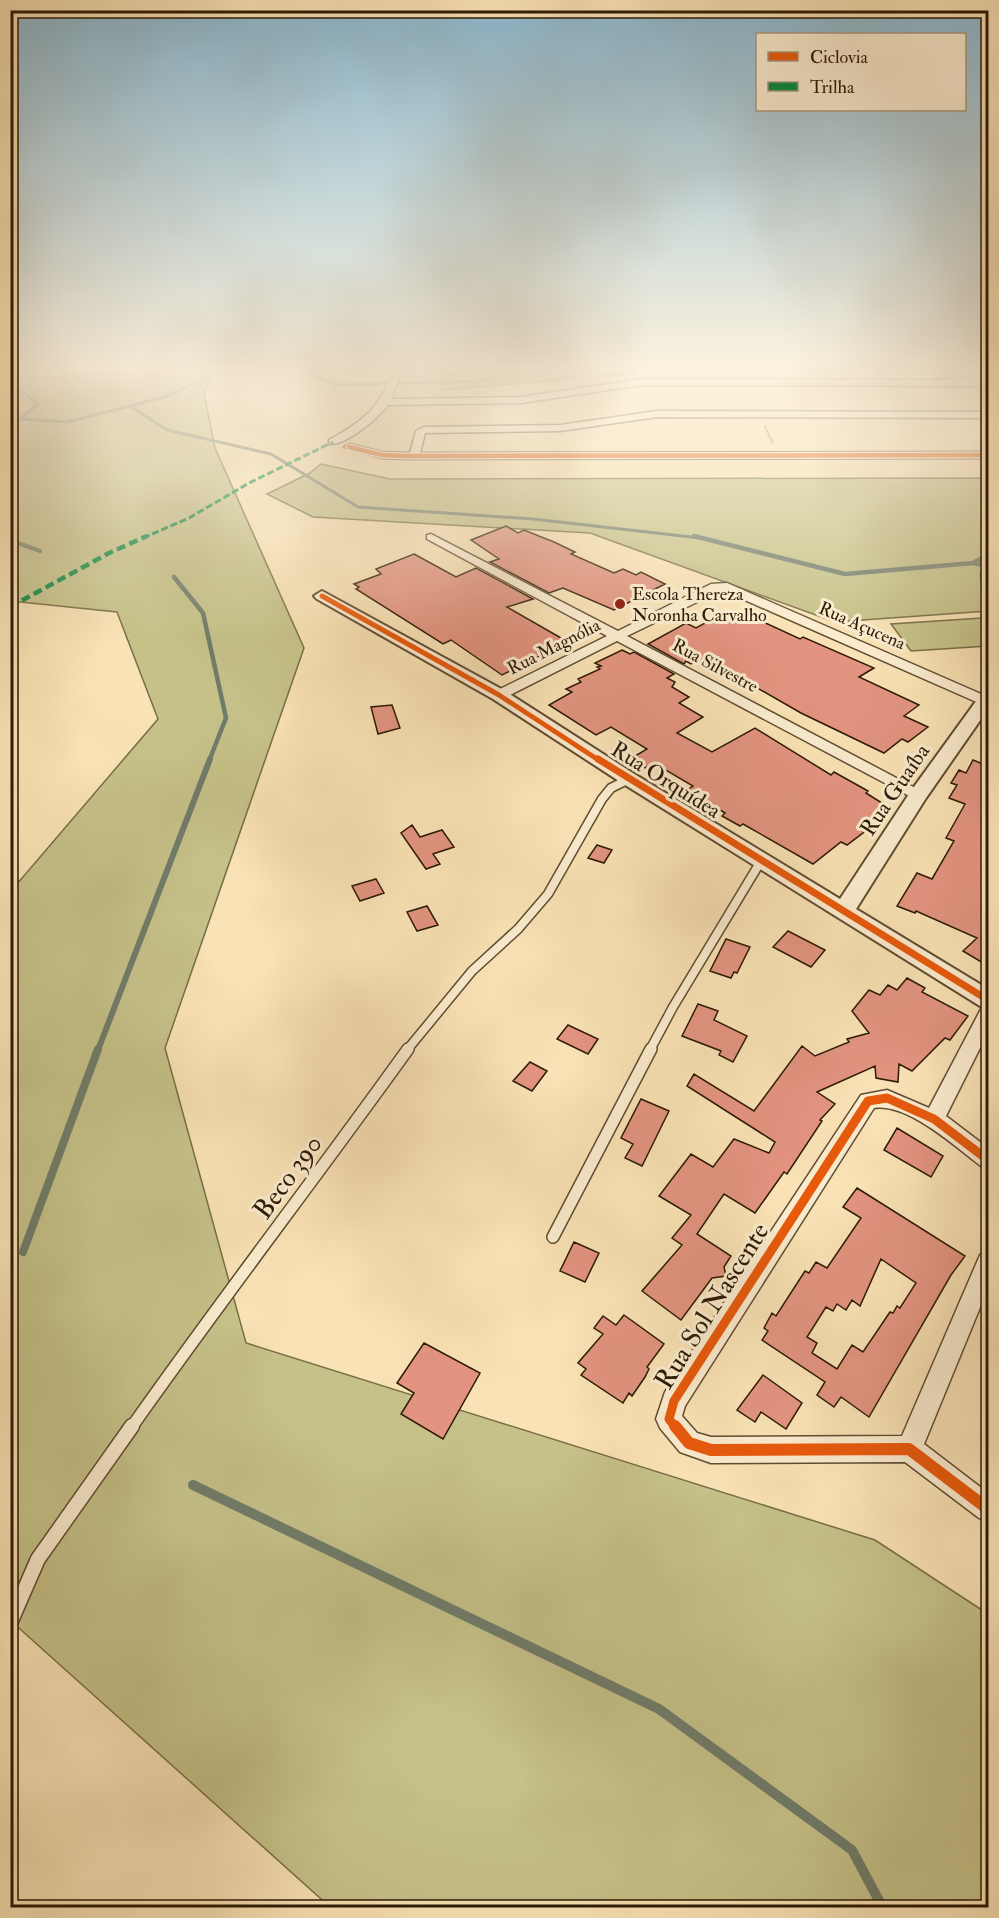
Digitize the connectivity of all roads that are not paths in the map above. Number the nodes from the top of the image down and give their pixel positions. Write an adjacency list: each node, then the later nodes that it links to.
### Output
1 (398, 456): 2 (street)
2 (414, 456): 3 (street)
3 (504, 456)
4 (431, 537): 7 (street, Rua Silvestre)
5 (723, 586): 7 (street, Rua Magnólia); 9 (street, Rua Açucena)
6 (322, 596): 8 (street, Rua Orquídea)
7 (618, 635): 8 (street, Rua Magnólia); 11 (street, Rua Silvestre)
8 (499, 695): 10 (street, Rua Orquídea)
9 (987, 699): 11 (street, Rua Guaíba)
10 (629, 779): 12 (street, Rua Orquídea); 22 (lane, Beco 390)
11 (918, 795): 13 (street, Rua Guaíba)
12 (761, 861): 13 (street, Rua Orquídea); 18 (lane)
13 (843, 912): 14 (street, Rua Orquídea)
14 (988, 1000)
15 (988, 1014): 16 (street)
16 (934, 1119): 17 (street); 20 (street, Rua Sol Nascente)
17 (988, 1160)
18 (554, 1237)
19 (988, 1262): 20 (street)
20 (909, 1449): 21 (street)
21 (988, 1509)
22 (10, 1623)

